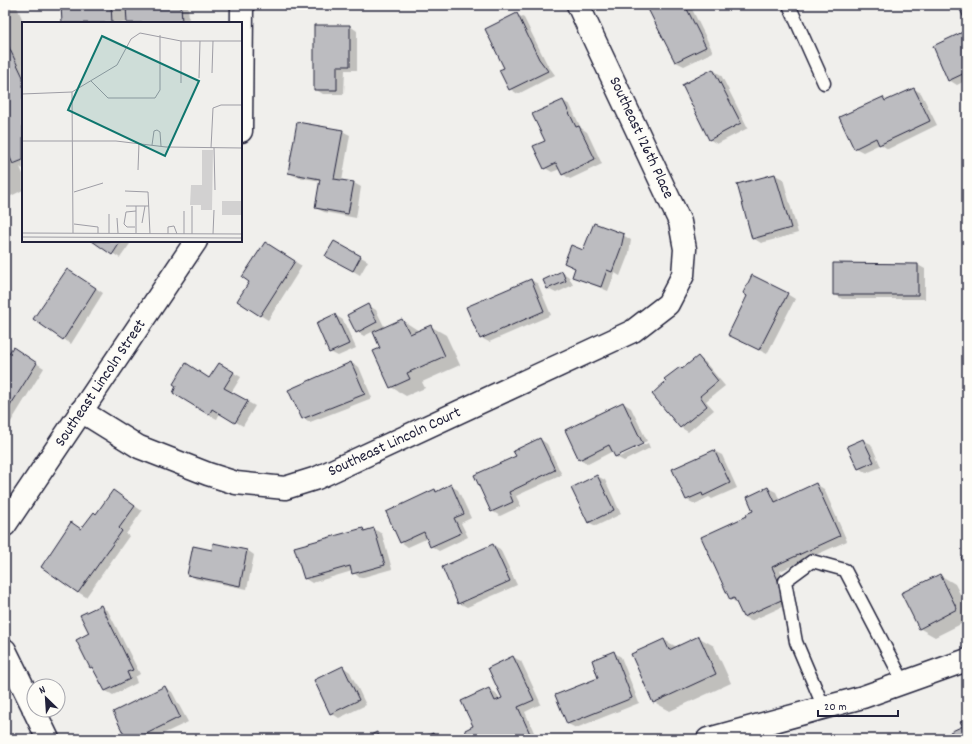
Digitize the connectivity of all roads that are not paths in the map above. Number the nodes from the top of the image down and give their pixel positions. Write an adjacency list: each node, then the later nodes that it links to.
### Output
1 (242, 5): 4 (street)
2 (578, 5): 7 (street, Southeast 126th Place)
3 (789, 5): 5 (lane)
4 (242, 22)
5 (824, 83)
6 (195, 242): 8 (street, Southeast Lincoln Street)
7 (683, 275): 8 (street, Southeast Lincoln Court)
8 (81, 412): 9 (street, Southeast Lincoln Street)
9 (5, 525)
10 (5, 650): 13 (street)
11 (967, 660): 12 (street)
12 (904, 683): 14 (street); 14 (lane)
13 (26, 693)
14 (824, 708): 16 (street)
15 (38, 718): 17 (street)
16 (712, 738)
17 (48, 739)

